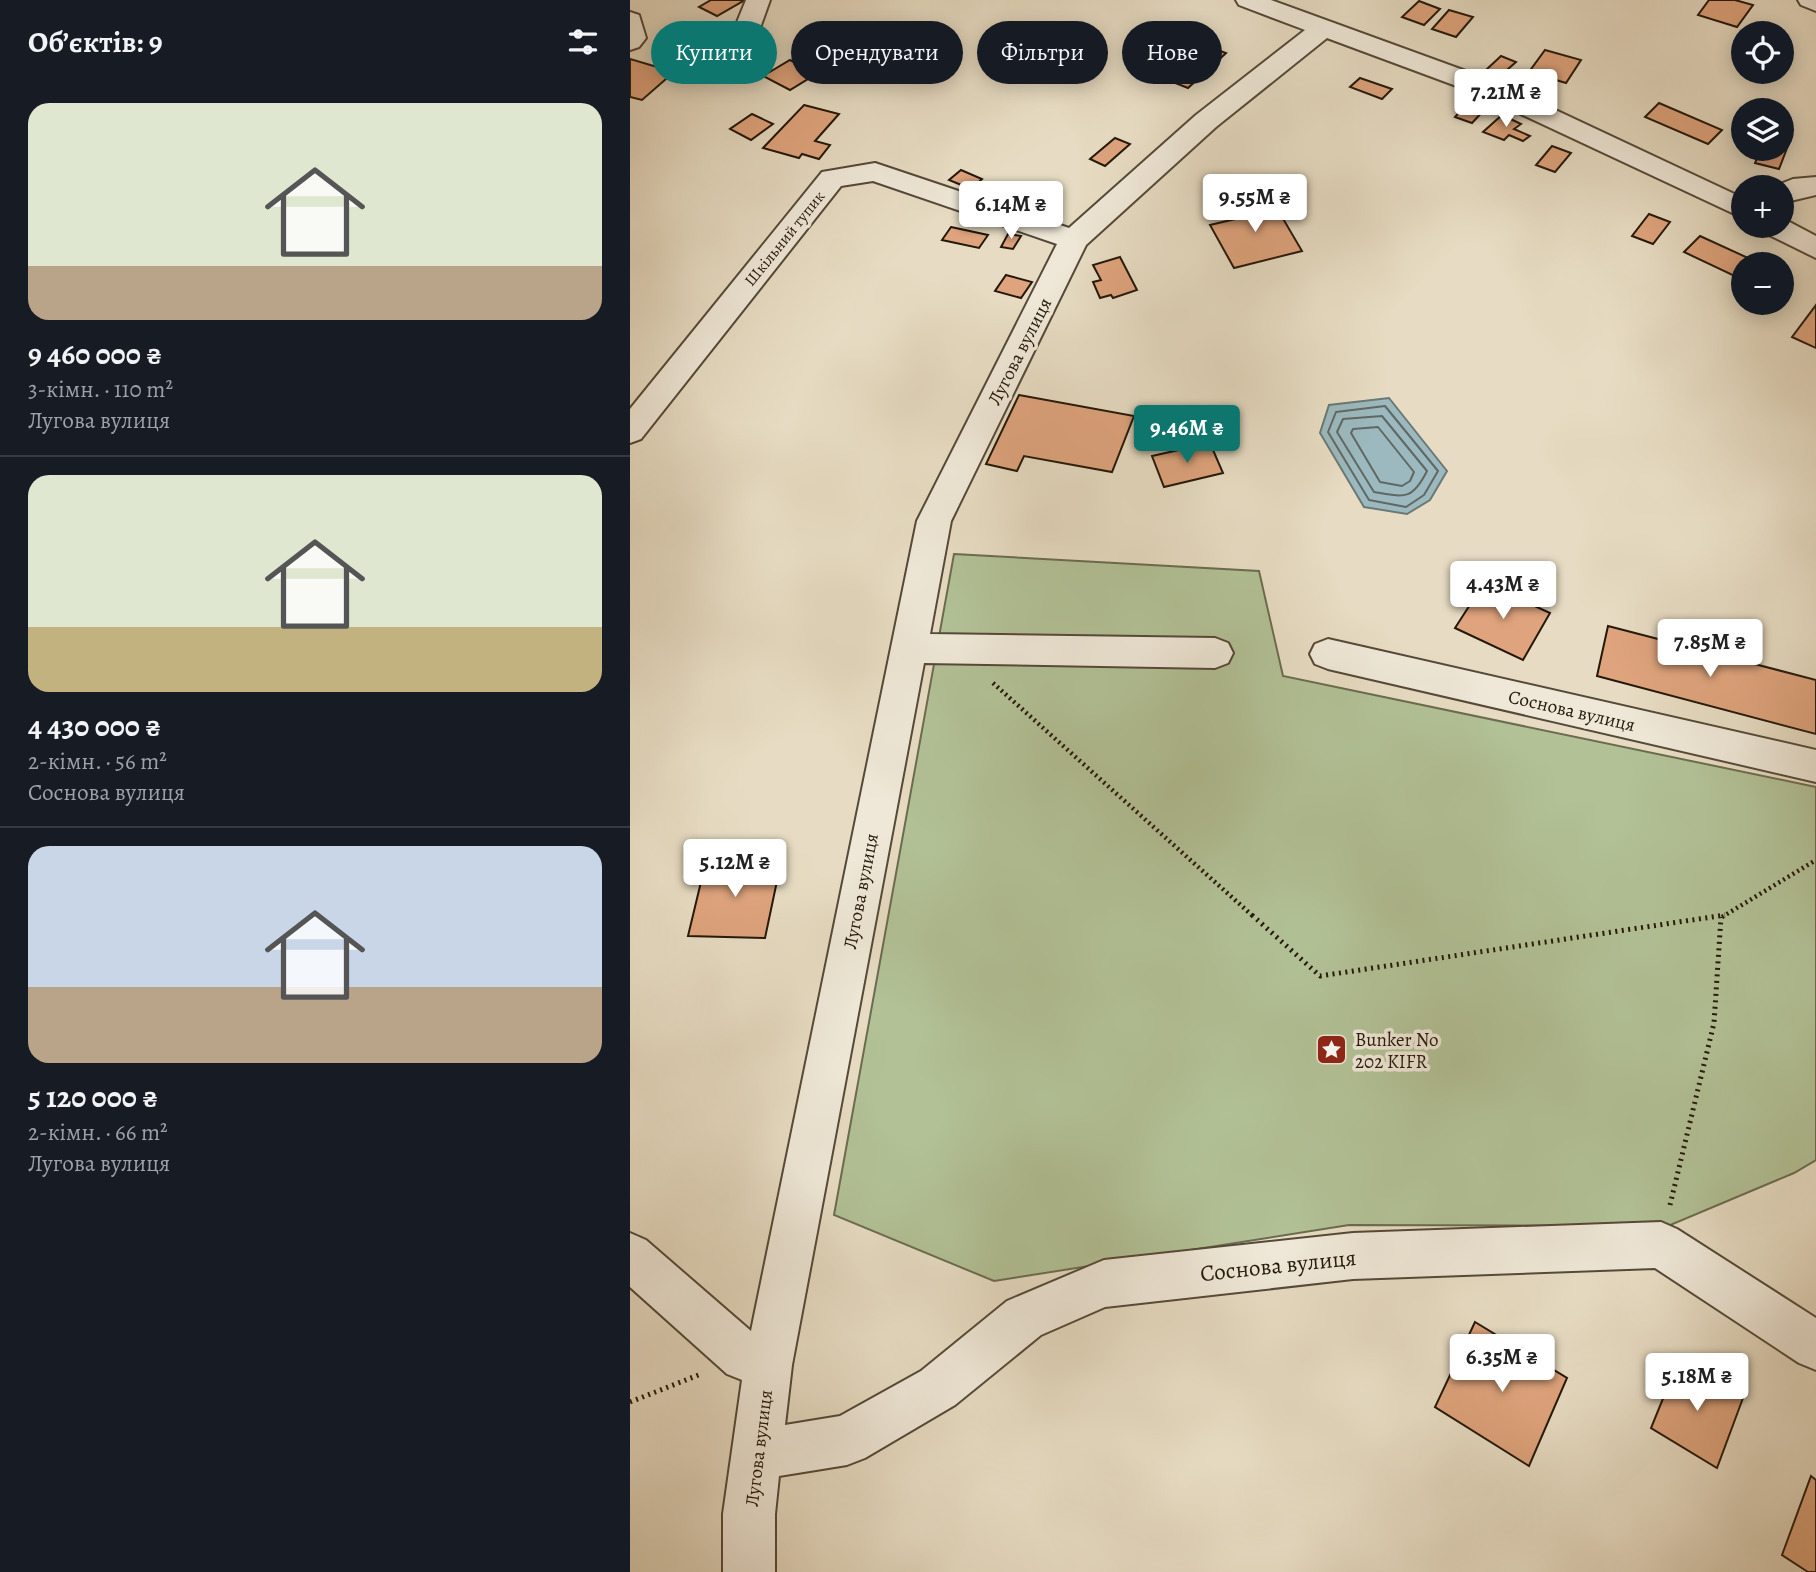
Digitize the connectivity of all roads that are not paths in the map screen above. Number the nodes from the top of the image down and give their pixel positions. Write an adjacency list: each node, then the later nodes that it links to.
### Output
1 (758, 0): 6 (street)
2 (1810, 0): 4 (street)
3 (1259, 2): 7 (street)
4 (1816, 3)
5 (630, 20): 8 (street)
6 (752, 21)
7 (1323, 28): 11 (street); 13 (street)
8 (630, 42)
9 (1816, 186): 10 (street)
10 (1794, 188)
11 (1731, 203)
12 (1794, 236): 14 (street)
13 (1074, 240): 15 (street, Шкільний тупик); 16 (street, Лугова вулиця)
14 (1816, 248)
15 (630, 431)
16 (907, 648): 17 (street); 22 (street, Лугова вулиця)
17 (1215, 653)
18 (1328, 654): 19 (street, Соснова вулиця)
19 (1816, 765)
20 (630, 1256): 22 (street)
21 (1816, 1346): 23 (street, Соснова вулиця)
22 (756, 1361): 23 (street, Лугова вулиця)
23 (758, 1455): 24 (street, Лугова вулиця)
24 (748, 1572)

